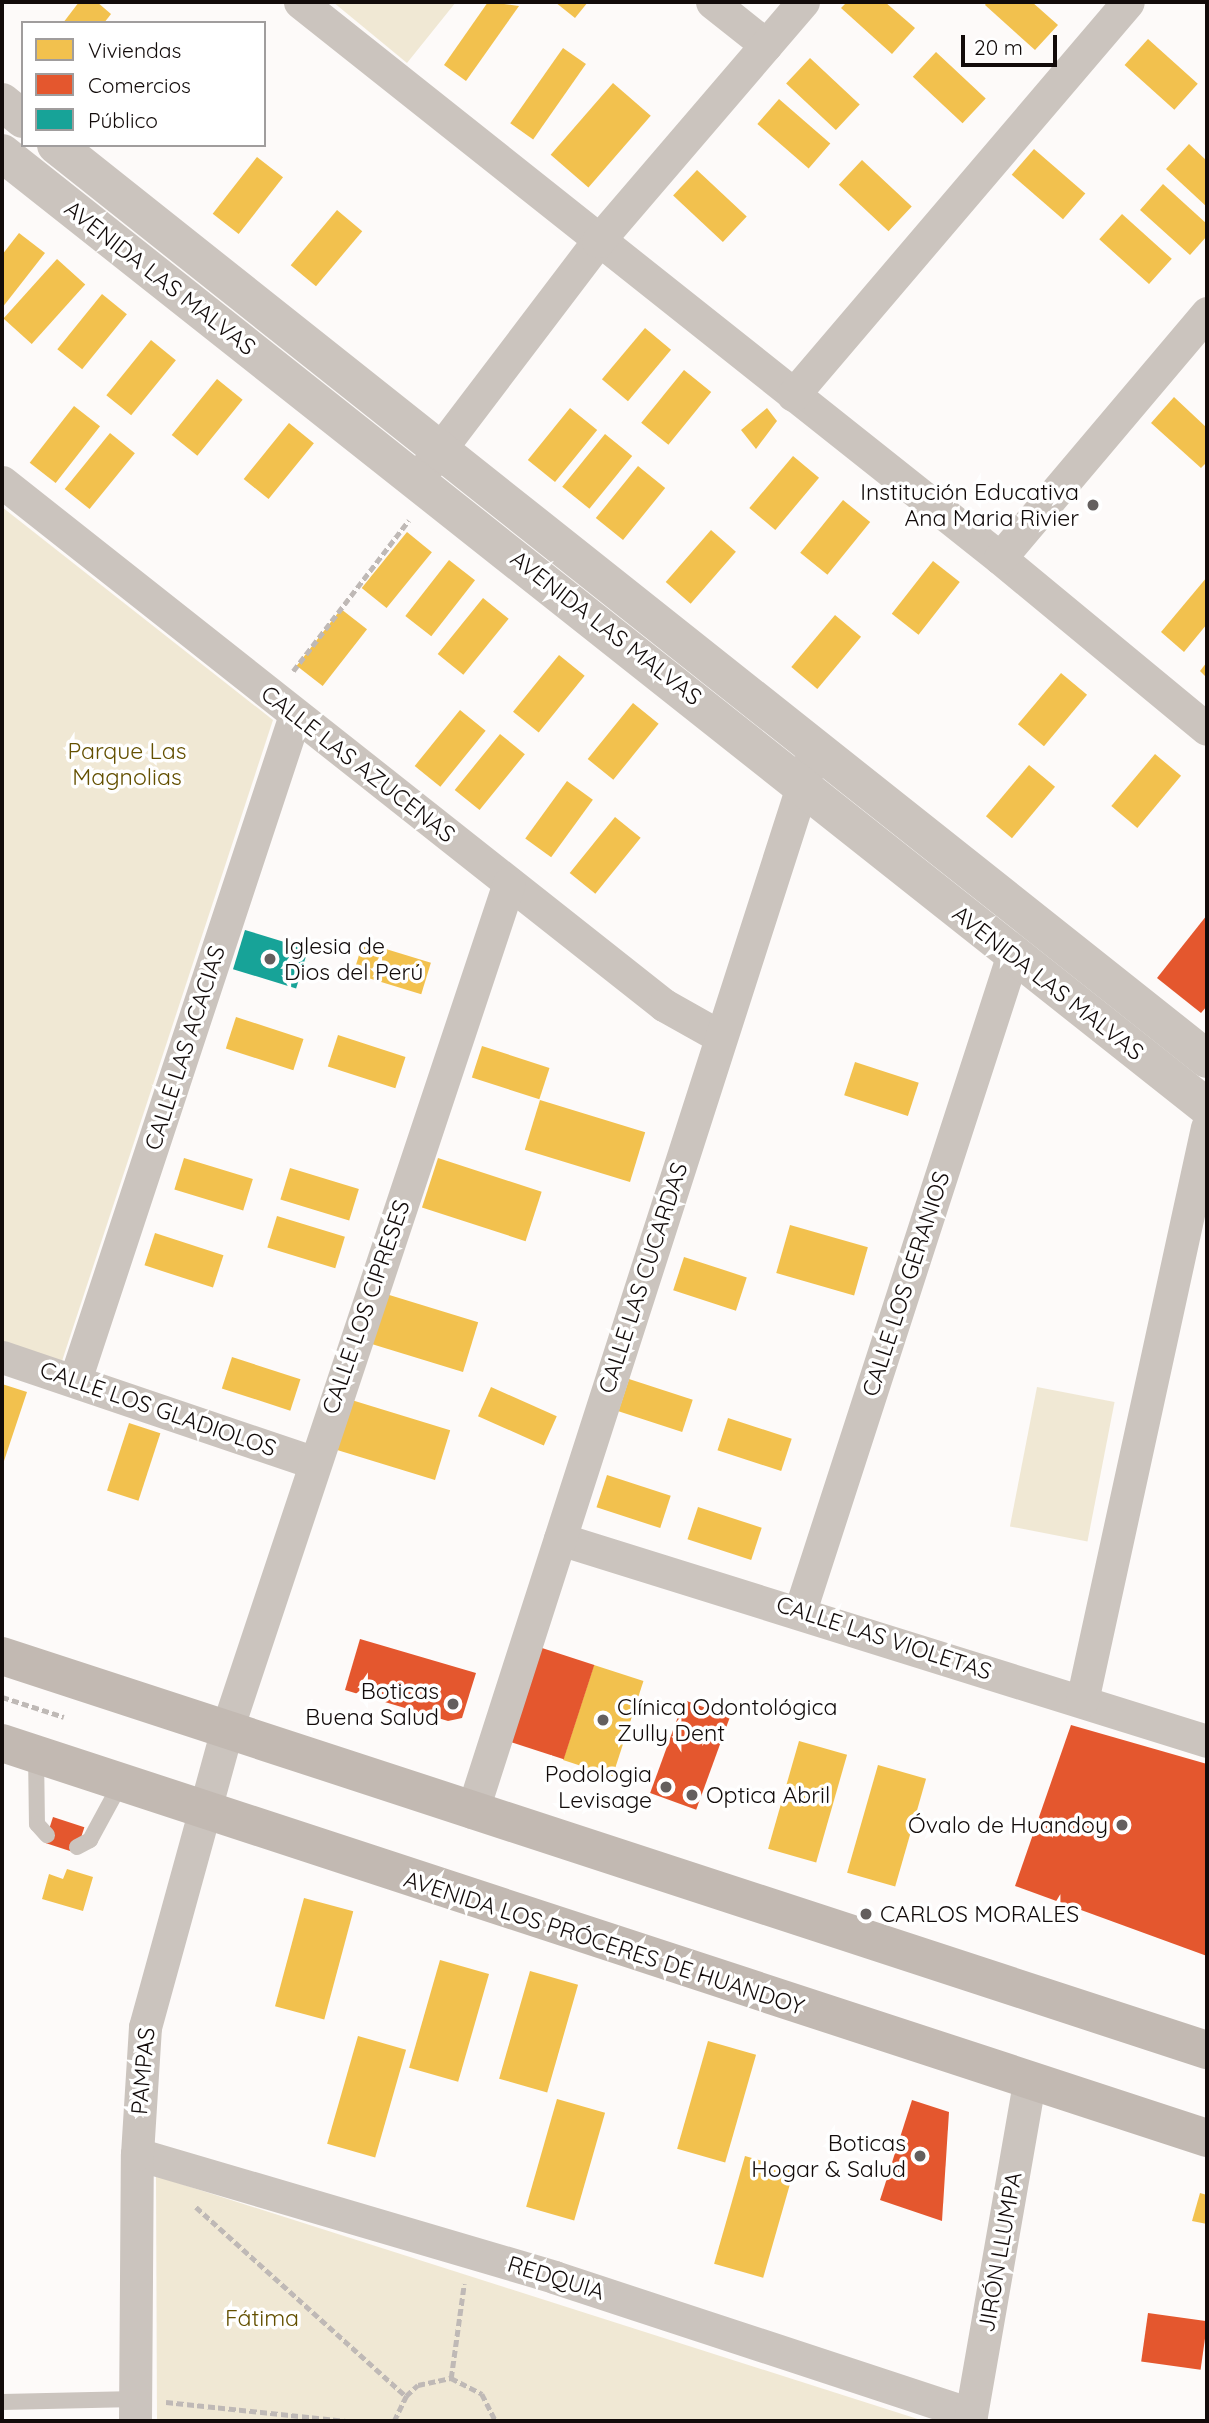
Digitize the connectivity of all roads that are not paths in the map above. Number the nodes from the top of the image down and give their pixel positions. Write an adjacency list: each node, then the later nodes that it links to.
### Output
1 (300, 2): 10 (street)
2 (712, 2): 5 (street)
3 (803, 2): 5 (street)
4 (1128, 2): 13 (street)
5 (766, 45): 10 (street)
6 (2, 102): 7 (street)
7 (21, 117)
8 (58, 147): 14 (street, AVENIDA LAS MALVAS)
9 (2, 153): 14 (street, AVENIDA LAS MALVAS)
10 (598, 241): 13 (street); 14 (street)
11 (1207, 313): 12 (street)
12 (1196, 347): 16 (street)
13 (793, 395): 16 (street)
14 (429, 473): 19 (street, AVENIDA LAS MALVAS); 20 (street, AVENIDA LAS MALVAS)
15 (2, 482): 17 (street, CALLE LAS AZUCENAS)
16 (1000, 558): 18 (street)
17 (284, 706): 21 (street, CALLE LAS AZUCENAS); 28 (street, CALLE LAS ACACIAS)
18 (1207, 729)
19 (817, 745): 20 (street, CALLE LAS CUCARDAS); 24 (street, AVENIDA LAS MALVAS)
20 (802, 783): 22 (street, AVENIDA LAS MALVAS); 23 (street, CALLE LAS CUCARDAS)
21 (509, 883): 23 (street, CALLE LAS AZUCENAS); 29 (street, CALLE LOS CIPRESES)
22 (1012, 957): 25 (street, AVENIDA LAS MALVAS); 31 (street, CALLE LOS GERANIOS)
23 (721, 1037): 30 (street, CALLE LAS CUCARDAS)
24 (1207, 1059)
25 (1207, 1107)
26 (1207, 1127): 33 (street)
27 (2, 1357): 28 (street, CALLE LOS GLADIOLOS)
28 (75, 1380): 29 (street, CALLE LOS GLADIOLOS)
29 (313, 1462): 34 (street, CALLE LOS CIPRESES)
30 (560, 1539): 31 (street, CALLE LAS VIOLETAS); 39 (street, CALLE LAS CUCARDAS)
31 (800, 1611): 33 (street, CALLE LAS VIOLETAS)
32 (2, 1656): 34 (main road)
33 (1082, 1701): 35 (street, CALLE LAS VIOLETAS)
34 (226, 1732): 38 (street, PAMPAS); 39 (main road)
35 (1207, 1741)
36 (19, 1749): 37 (main road, AVENIDA LOS PRÓCERES DE HUANDOY); 40 (lane)
37 (121, 1783): 38 (main road, AVENIDA LOS PRÓCERES DE HUANDOY); 41 (lane)
38 (206, 1812): 43 (main road, AVENIDA LOS PRÓCERES DE HUANDOY); 45 (street, PAMPAS)
39 (472, 1812): 42 (main road)
40 (47, 1835)
41 (77, 1847)
42 (1207, 2050)
43 (1030, 2083): 44 (main road, AVENIDA LOS PRÓCERES DE HUANDOY); 48 (street, JIRÓN LLUMPA)
44 (1207, 2137)
45 (137, 2154): 47 (street, PAMPAS); 48 (street, REDQUIA)
46 (2, 2402): 47 (lane)
47 (135, 2410)
48 (971, 2418)

